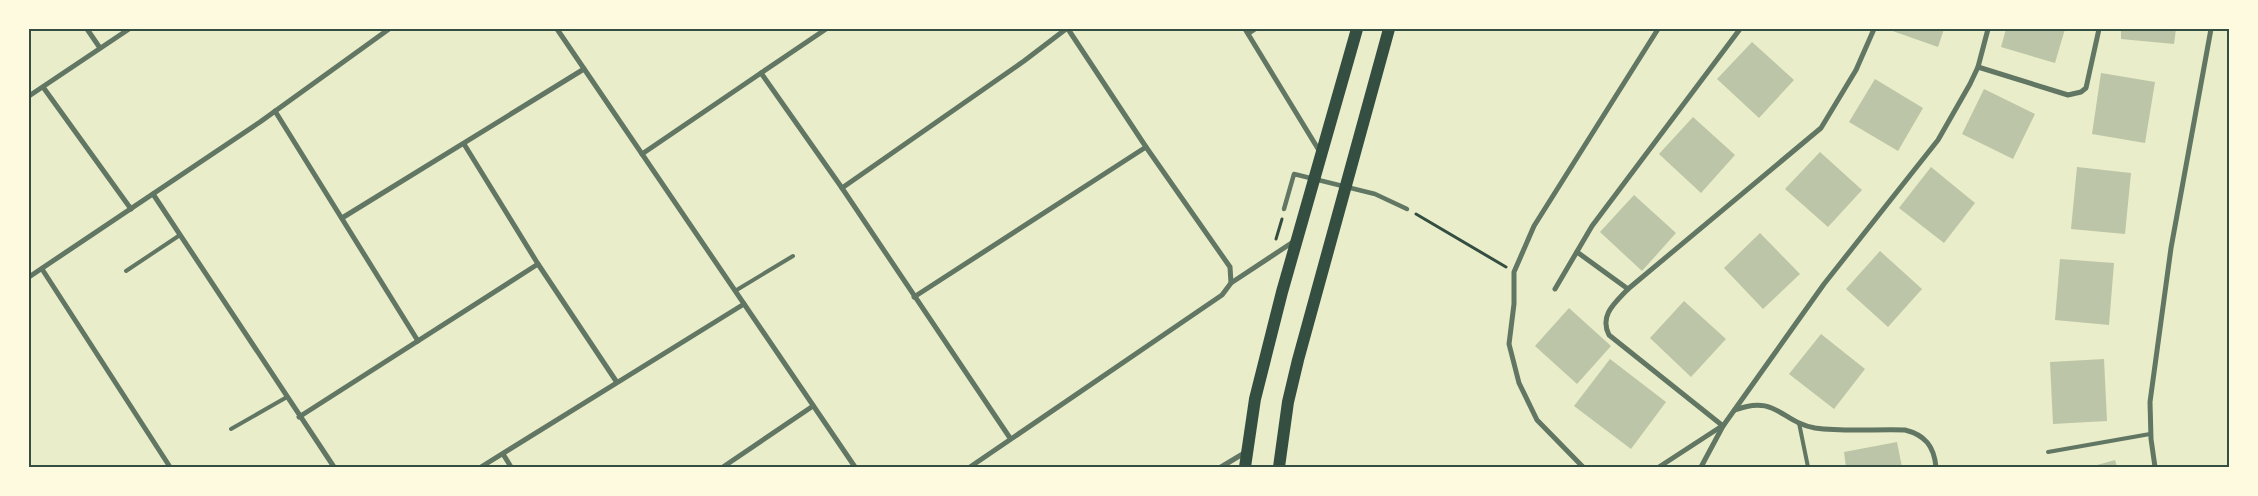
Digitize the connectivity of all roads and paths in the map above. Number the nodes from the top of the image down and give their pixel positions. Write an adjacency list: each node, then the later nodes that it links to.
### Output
1 (87, 29): 17 (street)
2 (129, 29): 17 (street)
3 (390, 29): 23 (street)
4 (557, 29): 19 (street)
5 (826, 29): 20 (street)
6 (1067, 29): 25 (street); 28 (street)
7 (1255, 29): 16 (street)
8 (1357, 29): 26 (main road)
9 (1389, 29): 73 (main road)
10 (1658, 29): 42 (street)
11 (1740, 29): 36 (street)
12 (1874, 29): 46 (street)
13 (1988, 29): 18 (street)
14 (2099, 29): 18 (street)
15 (2211, 29): 59 (street)
16 (1247, 31): 26 (street)
17 (100, 48): 21 (street)
18 (1978, 67): 54 (street)
19 (584, 69): 24 (street); 27 (street)
20 (761, 73): 27 (street); 28 (street)
21 (43, 87): 22 (street); 30 (street)
22 (29, 96)
23 (275, 112): 29 (street); 33 (street)
24 (464, 144): 33 (street); 39 (street)
25 (1146, 147): 44 (street); 48 (street)
26 (1320, 153): 35 (main road)
27 (642, 154): 47 (street)
28 (842, 188): 48 (street)
29 (152, 194): 30 (street); 34 (street)
30 (131, 209): 40 (street)
31 (1407, 209): 32 (street); 42 (path)
32 (1284, 210): 38 (path)
33 (342, 218): 50 (street)
34 (180, 235): 41 (lane); 52 (street)
35 (1298, 238): 38 (street); 61 (main road)
36 (1577, 252): 45 (street); 46 (street)
37 (793, 256): 47 (lane)
38 (1271, 257): 44 (street)
39 (538, 264): 50 (street); 51 (street)
40 (42, 269): 43 (street); 64 (street)
41 (126, 271)
42 (1514, 272): 74 (street)
43 (29, 278)
44 (1231, 283): 60 (street)
45 (1555, 289)
46 (1628, 289): 57 (street)
47 (735, 291): 49 (street)
48 (914, 297): 60 (street)
49 (744, 304): 51 (street); 53 (street)
50 (418, 340): 55 (street)
51 (616, 381): 63 (street)
52 (287, 397): 55 (street); 58 (lane)
53 (813, 406): 68 (street); 69 (street)
54 (1735, 411): 56 (street); 57 (street)
55 (299, 417): 65 (street)
56 (1799, 422): 77 (lane); 78 (street)
57 (1723, 426): 75 (street); 76 (street)
58 (231, 429)
59 (2150, 434): 62 (lane); 79 (street)
60 (1010, 438): 70 (street)
61 (1246, 452): 71 (street); 72 (main road)
62 (2048, 452)
63 (503, 454): 66 (street); 67 (street)
64 (170, 467)
65 (334, 467)
66 (481, 467)
67 (511, 467)
68 (723, 467)
69 (855, 467)
70 (970, 467)
71 (1221, 467)
72 (1245, 467)
73 (1279, 467)
74 (1583, 467)
75 (1659, 467)
76 (1701, 467)
77 (1808, 467)
78 (1936, 467)
79 (2155, 467)

